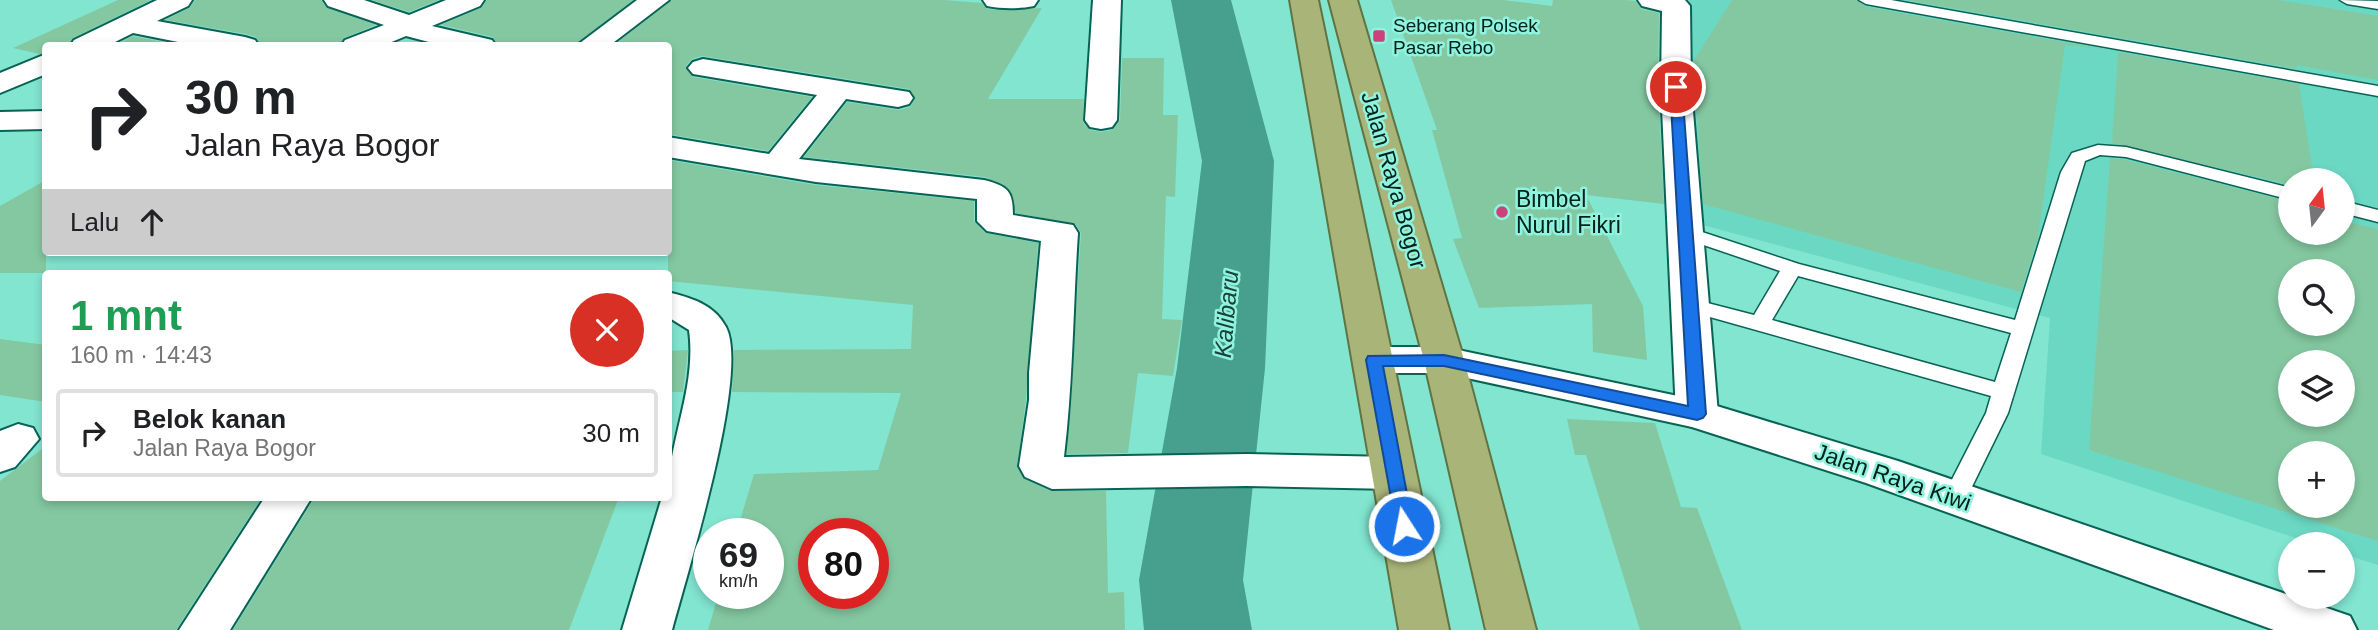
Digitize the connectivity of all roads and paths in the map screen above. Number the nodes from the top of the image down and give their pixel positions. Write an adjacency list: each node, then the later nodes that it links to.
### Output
1 (178, 0): 14 (street)
2 (338, 0): 15 (street)
3 (470, 0): 15 (street)
4 (655, 0): 20 (street)
5 (997, 0): 6 (street)
6 (1024, 0)
7 (1107, 0): 28 (street)
8 (1304, 0): 41 (highway, Jalan Raya Bogor)
9 (1343, 0): 42 (highway, Jalan Raya Bogor)
10 (1652, 0): 35 (street)
11 (1866, 0): 25 (lane)
12 (2347, 0): 13 (lane)
13 (2378, 5)
14 (130, 24): 16 (street); 17 (street)
15 (406, 26): 18 (street); 19 (street)
16 (92, 42)
17 (224, 42)
18 (365, 42)
19 (467, 42)
20 (596, 42)
21 (42, 65): 23 (street)
22 (703, 68): 24 (street)
23 (0, 84)
24 (836, 91): 26 (street); 31 (street)
25 (2378, 91)
26 (898, 98)
27 (42, 120): 29 (street)
28 (1101, 120)
29 (0, 121)
30 (672, 148): 31 (street)
31 (777, 166): 45 (street)
32 (2278, 191): 40 (lane)
33 (2356, 210): 34 (lane)
34 (2378, 215)
35 (1688, 233): 36 (lane); 37 (street)
36 (1792, 268): 39 (lane); 40 (lane)
37 (1692, 305): 39 (lane); 44 (street)
38 (672, 306): 49 (street)
39 (1759, 324): 43 (lane)
40 (2022, 329): 43 (lane)
41 (1374, 360): 42 (street); 45 (highway, Jalan Raya Bogor)
42 (1444, 360): 44 (street, Jalan Raya Kiwi); 51 (highway, Jalan Raya Bogor)
43 (2003, 392): 46 (lane)
44 (1697, 414): 46 (street, Jalan Raya Kiwi)
45 (1394, 473): 50 (highway, Jalan Raya Bogor)
46 (1954, 499): 52 (street, Jalan Raya Kiwi)
47 (286, 501): 48 (street)
48 (204, 630)
49 (647, 630)
50 (1424, 630)
51 (1511, 630)
52 (2332, 630)

